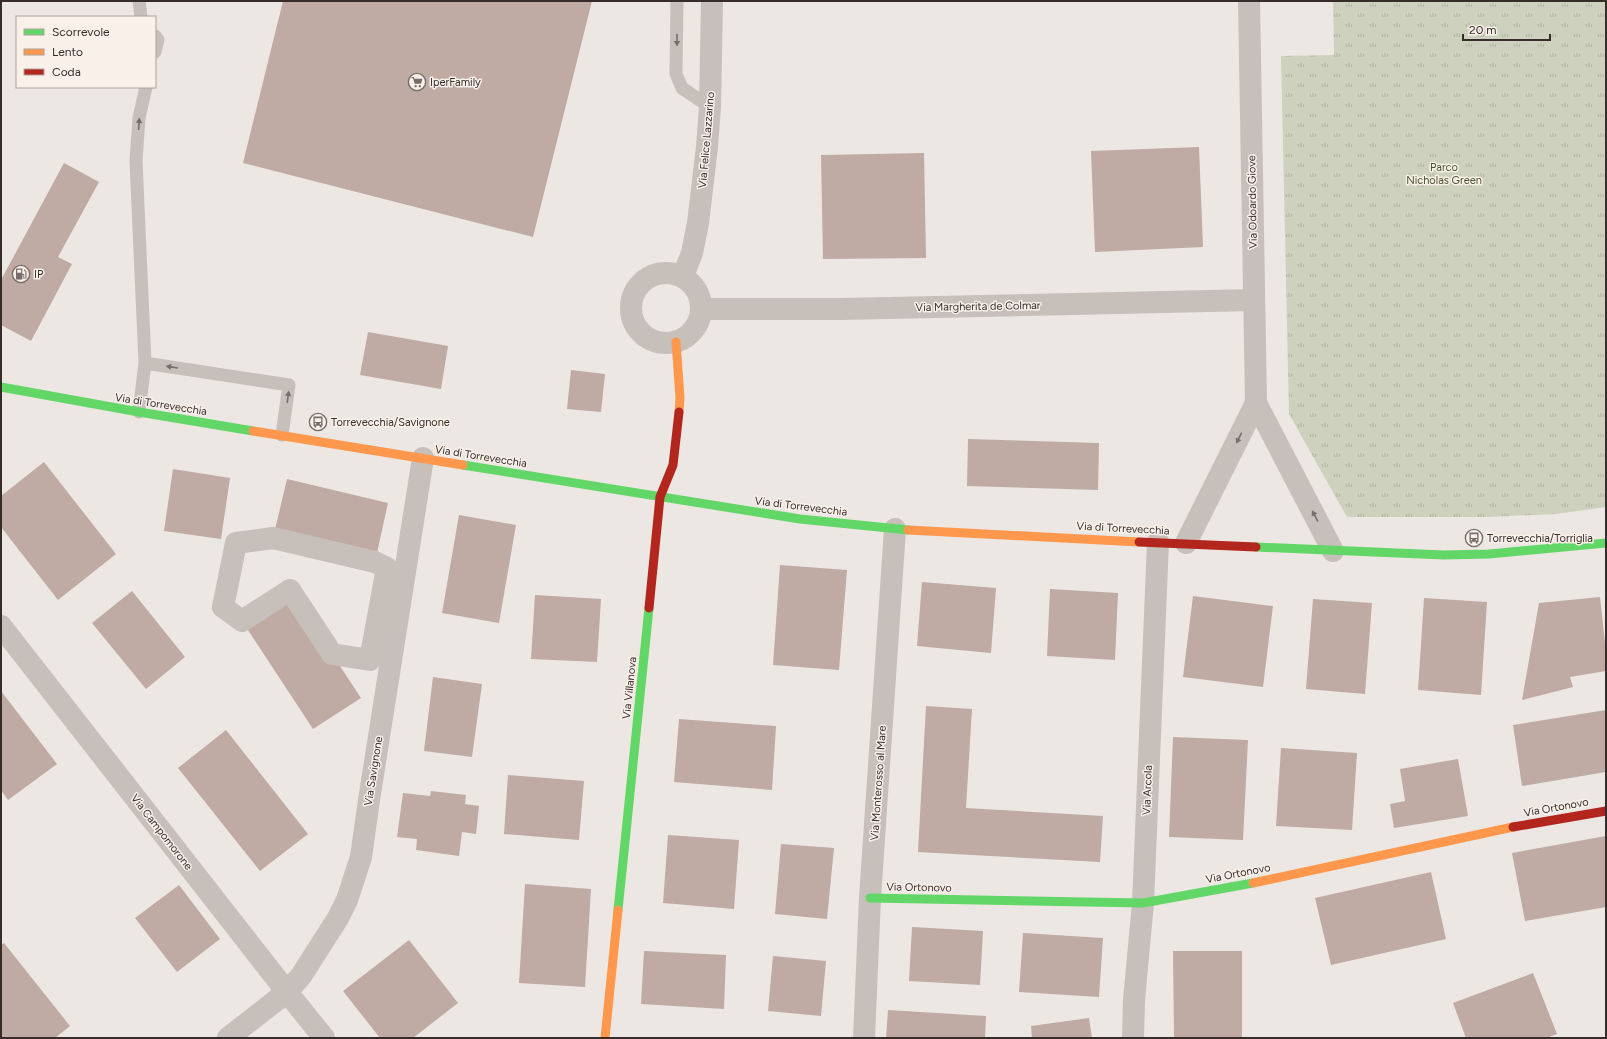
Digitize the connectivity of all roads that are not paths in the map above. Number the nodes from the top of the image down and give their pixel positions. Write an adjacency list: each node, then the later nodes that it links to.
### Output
1 (139, 1): 5 (lane)
2 (677, 1): 9 (lane, one-way to 9)
3 (712, 1): 9 (street, Via Felice Lazzarino)
4 (1249, 1): 11 (street, Via Odoardo Giove)
5 (141, 16)
6 (156, 37): 7 (lane)
7 (156, 48)
8 (146, 88): 14 (lane, one-way to 8)
9 (710, 107): 10 (street, Via Felice Lazzarino)
10 (683, 276): 12 (street); 13 (street)
11 (1254, 300): 12 (street, Via Margherita de Colmar); 16 (street, Via Odoardo Giove)
12 (702, 309): 13 (street)
13 (676, 342): 20 (main road, Via Villanova)
14 (145, 363): 17 (lane); 18 (lane, one-way to 14)
15 (1, 387): 17 (main road, Via di Torrevecchia)
16 (1256, 403): 24 (street, Via Odoardo Giove, one-way to 24); 26 (street, Via Odoardo Giove, one-way to 16)
17 (139, 412): 18 (main road, Via di Torrevecchia)
18 (282, 435): 19 (main road, Via di Torrevecchia)
19 (423, 458): 20 (main road, Via di Torrevecchia); 31 (street, Via Savignone)
20 (660, 497): 21 (main road, Via di Torrevecchia); 34 (main road, Via Villanova)
21 (895, 528): 23 (main road, Via di Torrevecchia); 29 (street, Via Monterosso al Mare)
22 (272, 538): 22 (street)
23 (1158, 542): 24 (main road, Via di Torrevecchia); 30 (street, Via Arcola)
24 (1186, 543): 26 (main road, Via di Torrevecchia)
25 (1606, 543): 26 (main road, Via di Torrevecchia)
26 (1334, 551)
27 (1, 626): 31 (street, Via Campomorone)
28 (1606, 811): 30 (main road, Via Ortonovo)
29 (870, 898): 30 (main road, Via Ortonovo); 35 (street, Via Monterosso al Mare)
30 (1143, 903): 36 (street, Via Arcola)
31 (287, 992): 32 (street, Via Savignone); 33 (street, Via Campomorone)
32 (228, 1038)
33 (324, 1038)
34 (605, 1038)
35 (864, 1038)
36 (1133, 1038)

